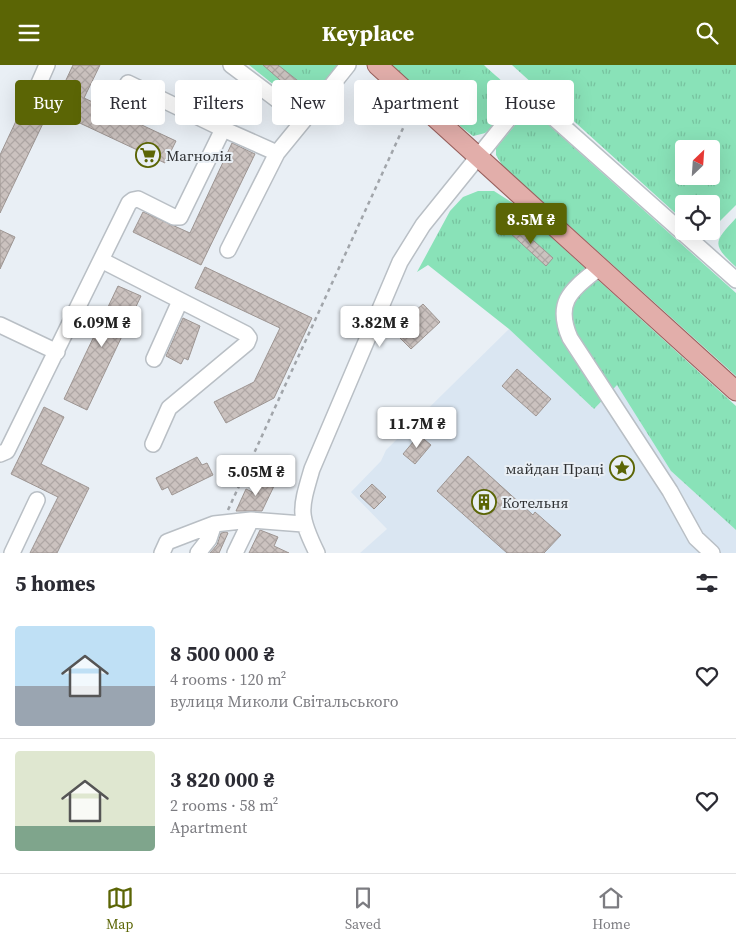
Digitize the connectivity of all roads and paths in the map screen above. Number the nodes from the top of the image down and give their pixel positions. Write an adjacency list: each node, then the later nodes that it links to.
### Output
1 (47, 65): 5 (street)
2 (231, 65): 8 (street)
3 (348, 65): 6 (street)
4 (377, 65): 7 (main road)
5 (40, 80)
6 (336, 80)
7 (394, 80)
8 (272, 96)
9 (165, 101): 13 (street)
10 (300, 125): 14 (street)
11 (404, 125): 29 (path)
12 (443, 125): 15 (main road)
13 (223, 129): 14 (street); 17 (street)
14 (277, 153): 16 (street)
15 (479, 158): 18 (main road); 19 (street); 30 (street)
16 (228, 250)
17 (103, 261): 20 (street); 22 (street)
18 (600, 268): 24 (main road); 36 (street)
19 (736, 280)
20 (180, 301): 23 (street); 25 (street)
21 (0, 325): 22 (street)
22 (57, 352): 26 (street)
23 (154, 359)
24 (736, 391)
25 (153, 444)
26 (0, 454)
27 (37, 500): 31 (street)
28 (251, 520): 29 (street); 30 (street); 34 (street)
29 (218, 523): 32 (street); 33 (street)
30 (303, 524): 35 (street)
31 (12, 553)
32 (162, 553)
33 (198, 553)
34 (235, 553)
35 (317, 553)
36 (712, 553)

